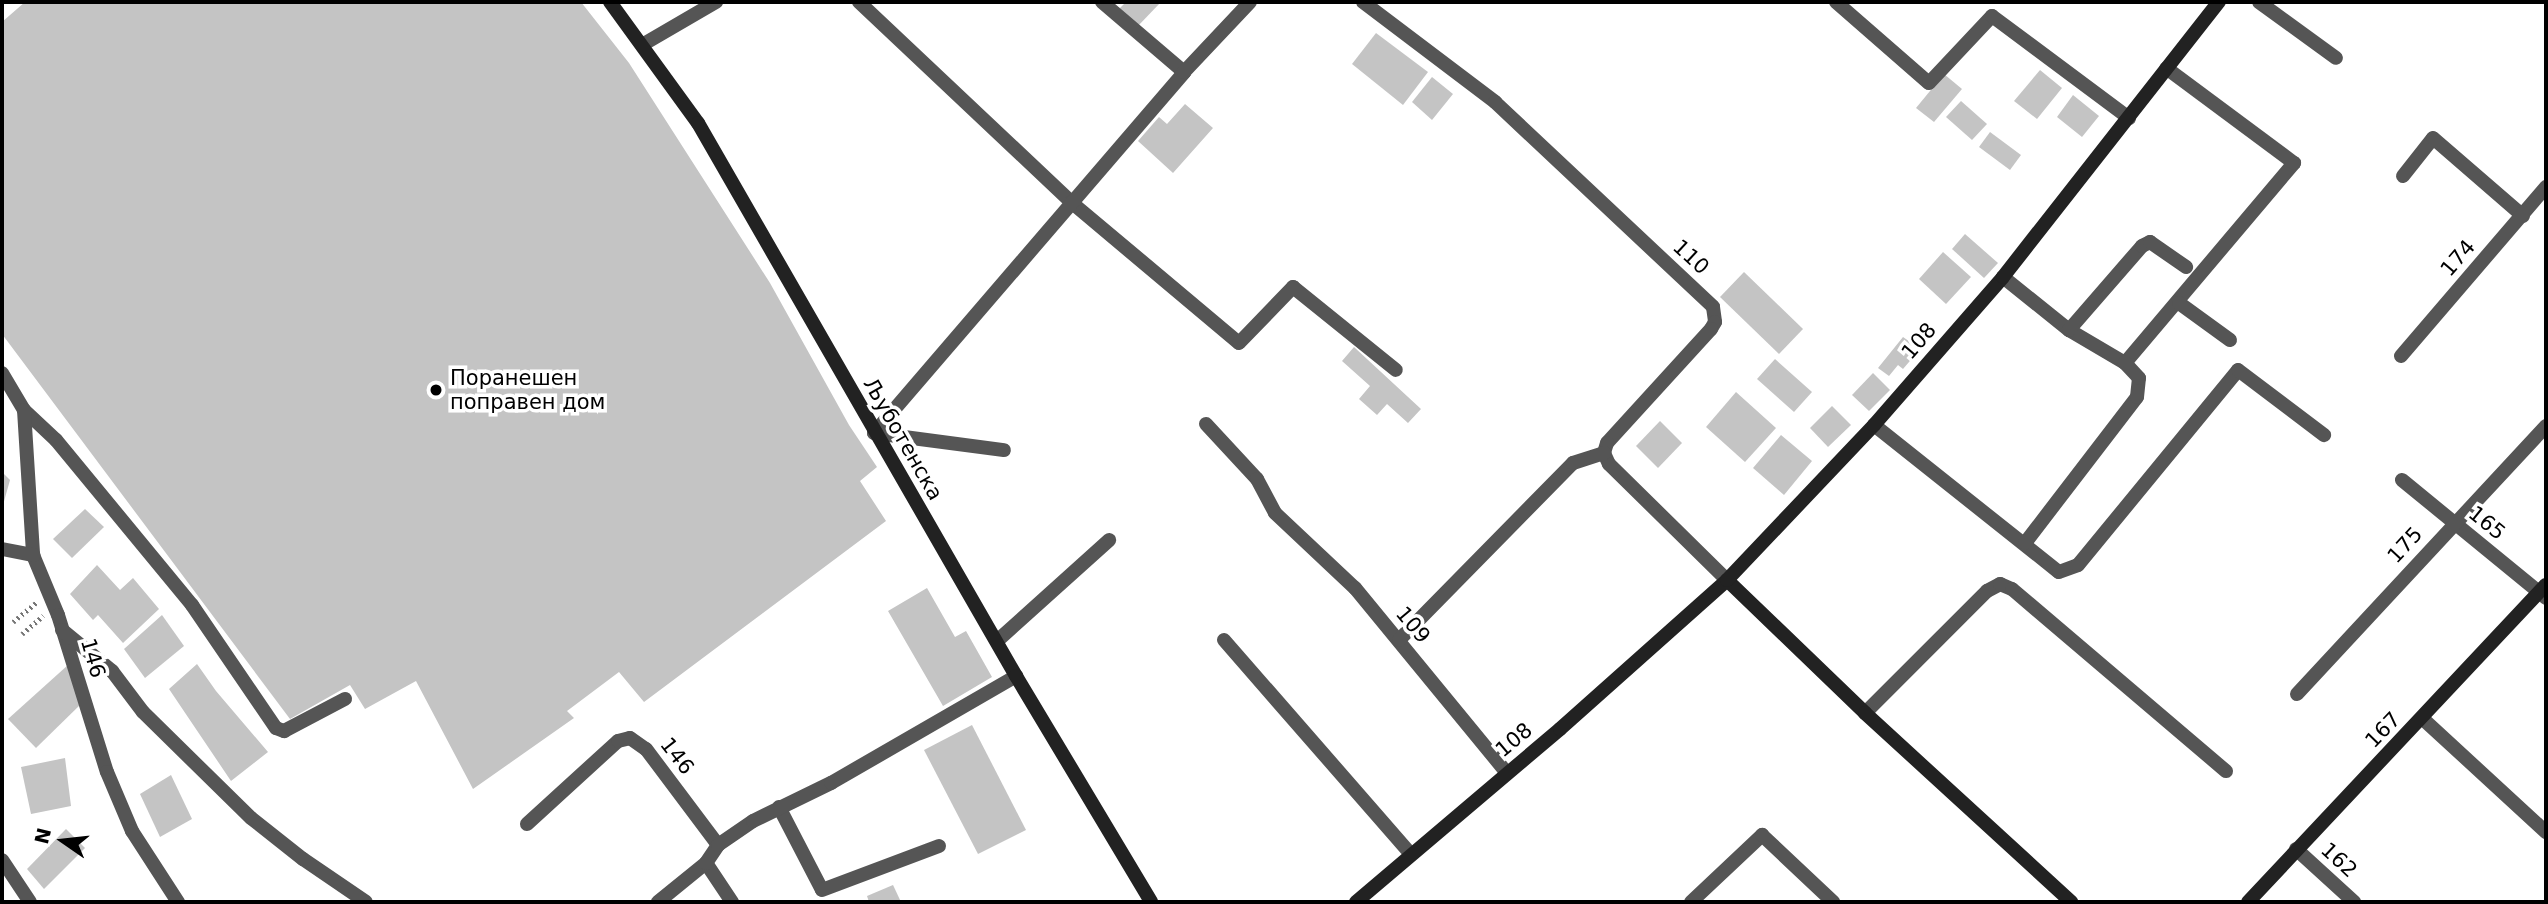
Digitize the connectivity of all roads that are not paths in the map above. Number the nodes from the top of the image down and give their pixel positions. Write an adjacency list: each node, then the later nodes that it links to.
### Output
1 (610, 2): 10 (street, Љуботенска)
2 (716, 2): 10 (street)
3 (859, 2): 17 (street)
4 (1102, 2): 13 (street)
5 (1250, 2): 13 (street)
6 (1363, 2): 35 (street, 110)
7 (1836, 2): 14 (street)
8 (2219, 2): 12 (street, 108)
9 (2259, 2): 11 (street)
10 (642, 46): 32 (street, Љуботенска)
11 (2336, 58)
12 (2166, 68): 14 (street, 108); 21 (street)
13 (1184, 72): 17 (street)
14 (2129, 118): 20 (street, 108)
15 (2403, 176): 18 (street)
16 (2546, 187): 18 (street, 174)
17 (1071, 202): 26 (street); 32 (street)
18 (2524, 216): 24 (street, 174)
19 (2186, 267): 22 (street)
20 (2003, 277): 22 (street); 30 (street, 108)
21 (2179, 303): 23 (street); 25 (street)
22 (2069, 330): 25 (street)
23 (2230, 340)
24 (2401, 356)
25 (2125, 363): 39 (street)
26 (1396, 370)
27 (2, 373): 28 (street, 146)
28 (24, 410): 41 (street, 146); 50 (street, 146)
29 (1206, 424): 46 (street, 109)
30 (1874, 425): 39 (street); 42 (street, 108)
31 (2546, 426): 37 (street, 175)
32 (874, 433): 34 (street); 47 (street, Љуботенска)
33 (2324, 435): 39 (street)
34 (1004, 450)
35 (1604, 453): 42 (street); 46 (street)
36 (2402, 480): 37 (street, 165)
37 (2454, 523): 43 (street, 165); 49 (street, 175)
38 (1109, 540): 47 (street)
39 (2025, 543)
40 (2, 549): 41 (street)
41 (33, 555): 44 (street, 146)
42 (1727, 580): 51 (street); 54 (street, 108)
43 (2544, 592): 52 (street, 167)
44 (62, 629): 65 (street, 146); 66 (street)
45 (1224, 640): 61 (street)
46 (1399, 640): 54 (street, 109)
47 (997, 641): 48 (street, Љуботенска)
48 (1016, 677): 55 (street); 69 (street, Љуботенска)
49 (2297, 694)
50 (345, 699)
51 (1865, 713): 53 (street); 73 (street)
52 (2423, 719): 57 (street); 60 (street, 167)
53 (2226, 771)
54 (1507, 773): 61 (street, 108)
55 (779, 807): 58 (street); 59 (street)
56 (527, 824): 58 (street, 146)
57 (2546, 832)
58 (718, 845): 63 (street)
59 (939, 846)
60 (2296, 849): 74 (street, 167); 75 (street, 162)
61 (1410, 853): 70 (street, 108)
62 (2, 860): 64 (street)
63 (706, 863): 67 (street); 68 (street)
64 (30, 902)
65 (178, 902)
66 (366, 902)
67 (659, 902)
68 (732, 902)
69 (1151, 902)
70 (1356, 902)
71 (1691, 902): 72 (street)
72 (1833, 902)
73 (2071, 902)
74 (2248, 902)
75 (2354, 902)

